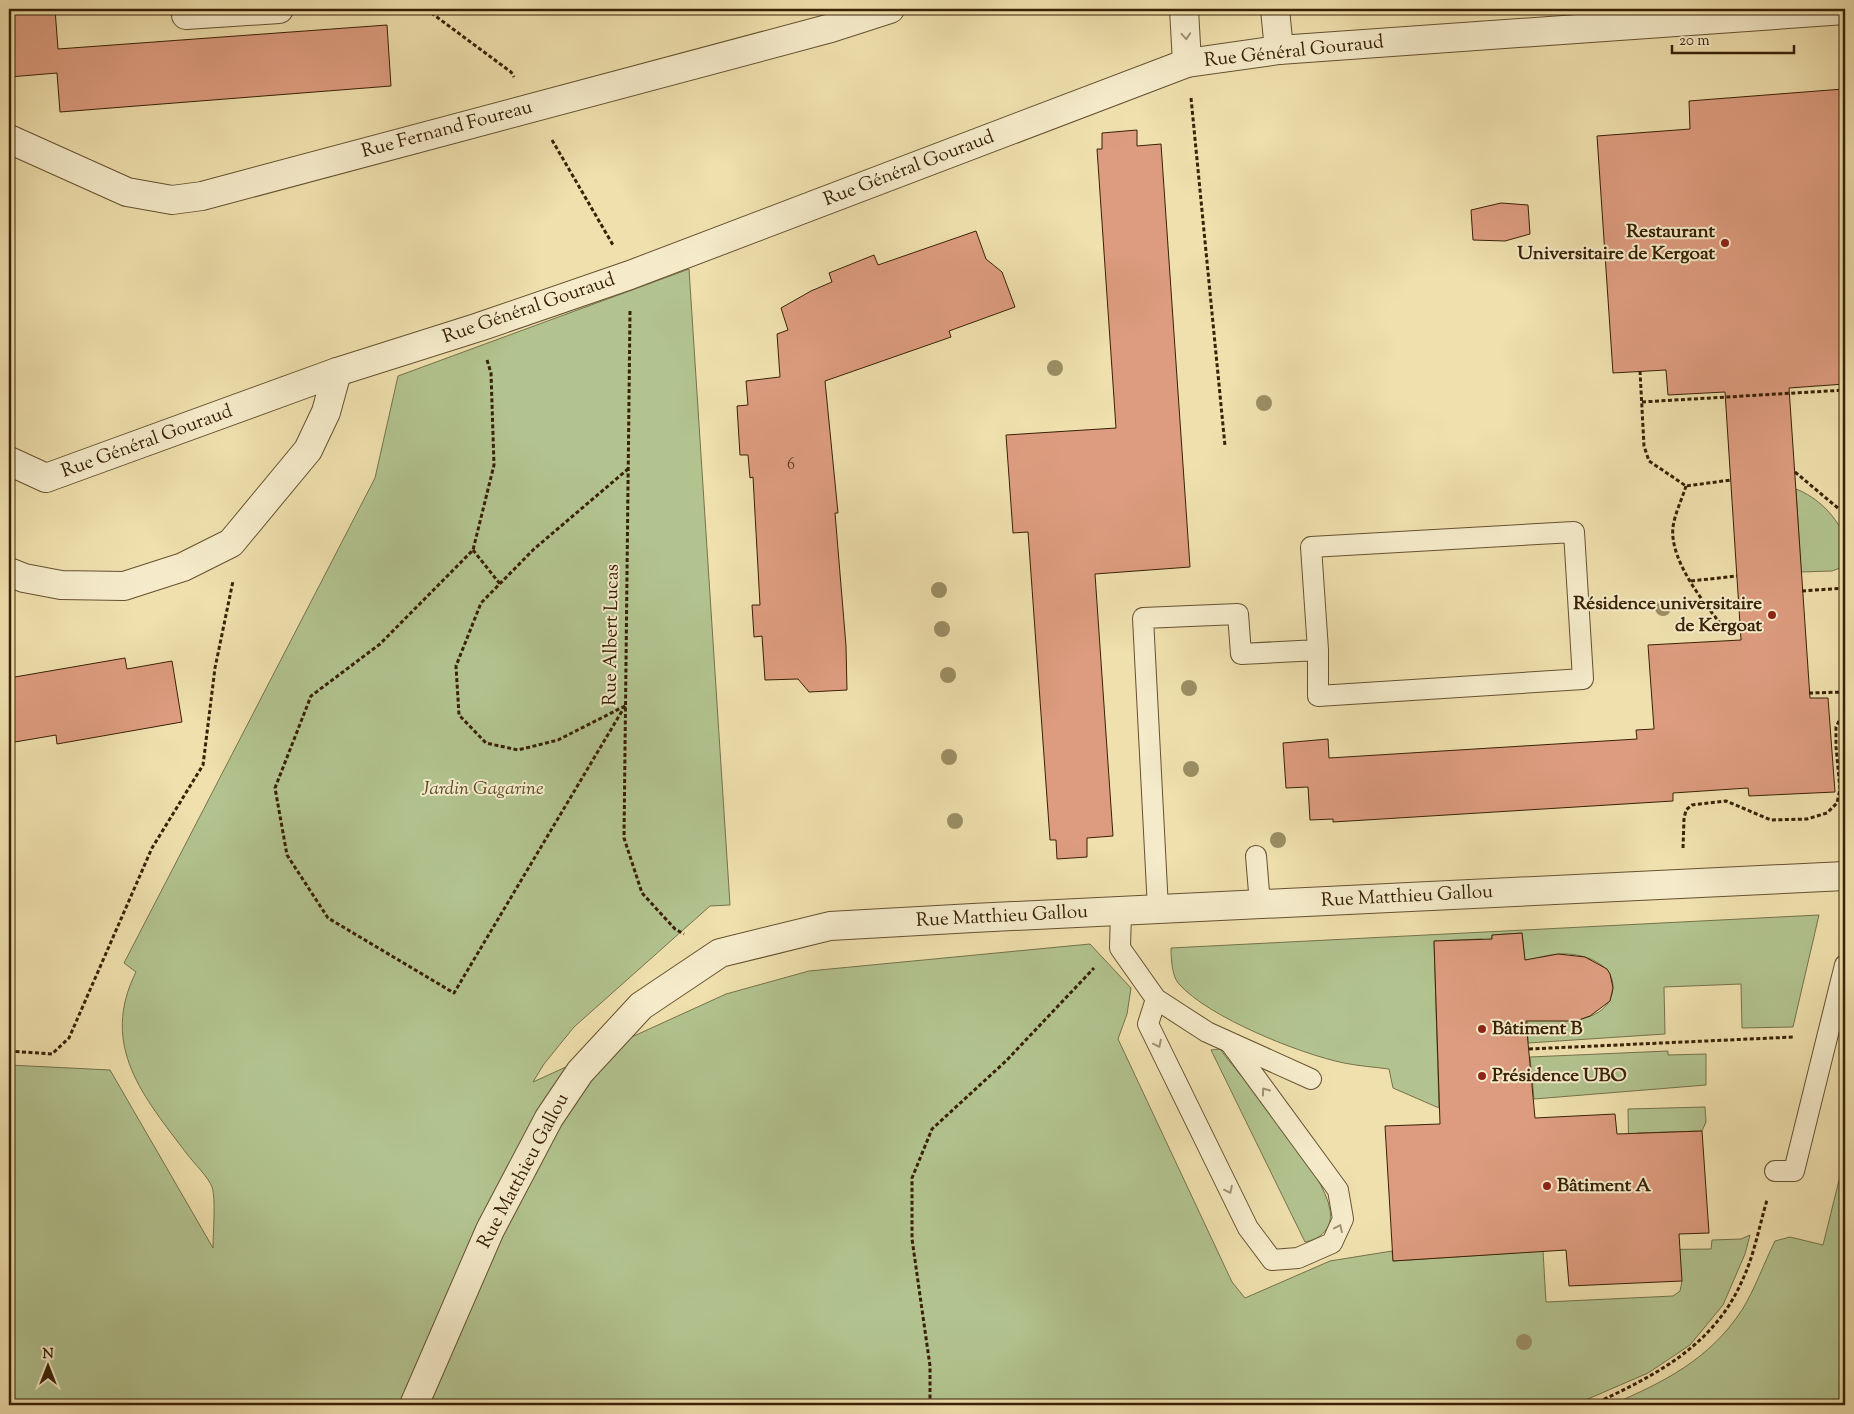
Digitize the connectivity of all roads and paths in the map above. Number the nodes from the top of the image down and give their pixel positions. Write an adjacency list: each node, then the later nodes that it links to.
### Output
1 (186, 9): 2 (street)
2 (279, 9)
3 (426, 9): 10 (path)
4 (890, 9): 10 (street, Rue Fernand Foureau)
5 (1184, 9): 9 (street, one-way to 9)
6 (1275, 9): 8 (street)
7 (1845, 10): 8 (street, Rue Général Gouraud)
8 (1279, 50): 9 (street, Rue Général Gouraud)
9 (1188, 62): 12 (street, Rue Général Gouraud); 18 (path)
10 (533, 107): 11 (street, Rue Fernand Foureau); 12 (path)
11 (9, 139)
12 (630, 275): 13 (street, Rue Général Gouraud); 20 (path, Rue Albert Lucas)
13 (478, 328): 15 (street, Rue Général Gouraud); 26 (path)
14 (1640, 371): 17 (path)
15 (337, 372): 19 (street, Rue Général Gouraud); 25 (street)
16 (1845, 390): 17 (path)
17 (1642, 402): 23 (path)
18 (1225, 446)
19 (9, 461)
20 (628, 469): 30 (path); 37 (path, Rue Albert Lucas)
21 (1795, 472): 24 (path)
22 (1731, 480): 23 (path)
23 (1686, 486): 29 (path)
24 (1845, 514)
25 (244, 527): 28 (street); 52 (path)
26 (473, 550): 30 (path); 37 (path)
27 (1737, 576): 29 (path)
28 (14, 579)
29 (1691, 581): 33 (path)
30 (500, 584): 37 (path)
31 (1845, 588): 32 (path)
32 (1802, 591)
33 (1728, 633)
34 (1318, 650): 34 (lane); 43 (lane)
35 (1845, 692): 36 (path)
36 (1809, 693)
37 (625, 706): 45 (path, Rue Albert Lucas)
38 (1845, 709): 39 (path)
39 (1683, 851)
40 (1256, 856): 42 (lane)
41 (1845, 876): 42 (street, Rue Matthieu Gallou)
42 (1260, 904): 43 (street, Rue Matthieu Gallou)
43 (1158, 909): 44 (street, Rue Matthieu Gallou)
44 (1121, 911): 45 (street, Rue Matthieu Gallou); 48 (lane)
45 (720, 953): 55 (street, Rue Matthieu Gallou)
46 (1098, 960): 56 (path)
47 (1845, 965): 49 (lane)
48 (1156, 999): 50 (lane); 50 (lane, one-way to 50)
49 (1828, 1035): 51 (path); 54 (lane)
50 (1231, 1044): 53 (lane)
51 (1530, 1049)
52 (9, 1051)
53 (1311, 1079)
54 (1776, 1171): 57 (path)
55 (414, 1405)
56 (930, 1405)
57 (1592, 1405)

